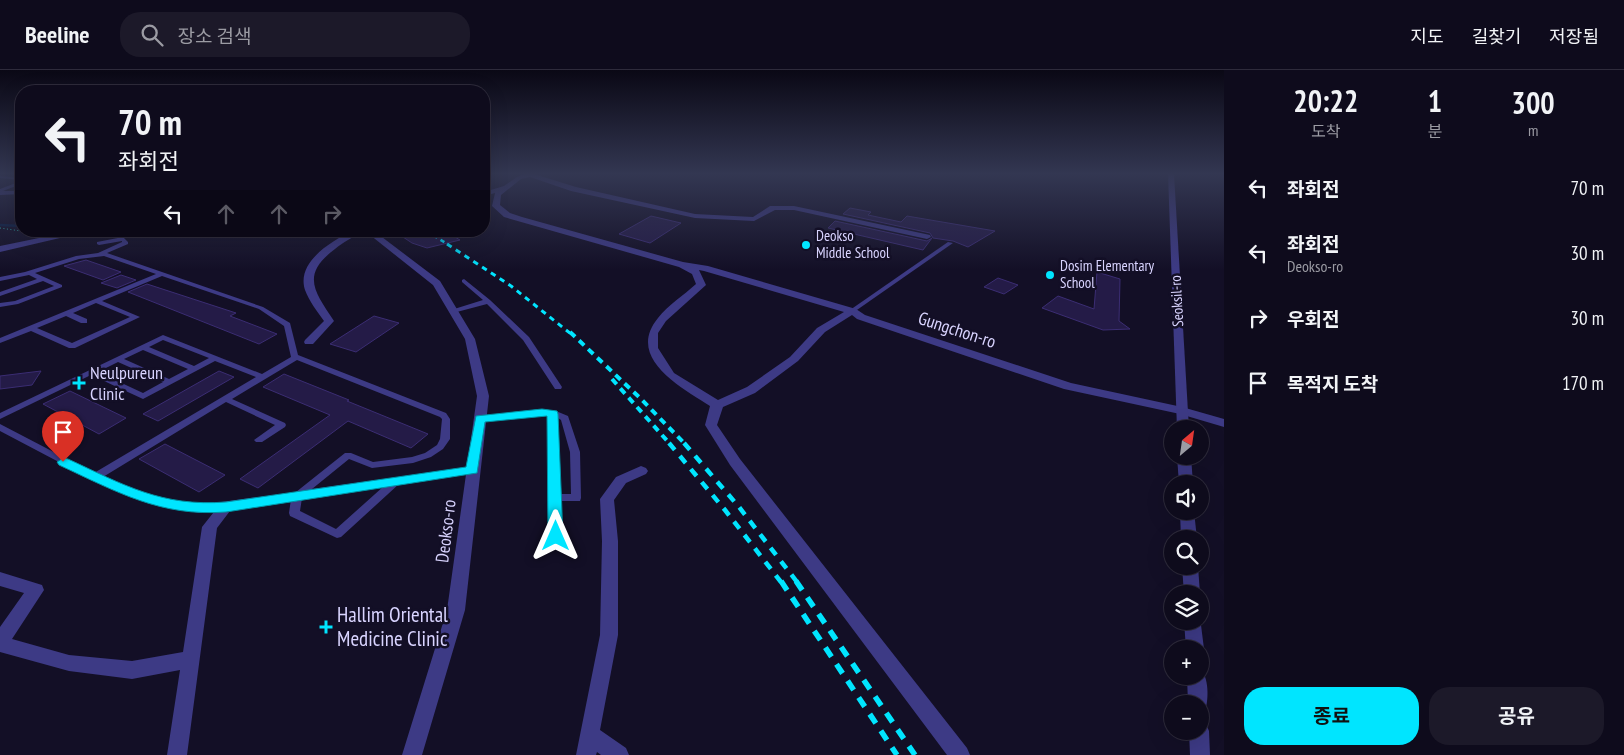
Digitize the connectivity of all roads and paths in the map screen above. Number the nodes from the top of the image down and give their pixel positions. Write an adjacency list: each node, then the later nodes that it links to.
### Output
1 (497, 206): 14 (street, Gungchon-ro)
2 (650, 206): 9 (street)
3 (1173, 206): 42 (street, Seoksil-ro)
4 (0, 228): 5 (path)
5 (15, 230)
6 (60, 237): 12 (street)
7 (349, 237): 30 (street)
8 (377, 237): 24 (street, Deokso-ro)
9 (927, 237)
10 (100, 243): 13 (lane)
11 (950, 243): 25 (lane)
12 (0, 249)
13 (101, 254): 15 (lane); 16 (lane)
14 (682, 265): 25 (street, Gungchon-ro); 41 (street)
15 (30, 273): 17 (lane); 18 (lane)
16 (162, 274): 21 (lane); 32 (lane)
17 (0, 279)
18 (43, 279): 20 (lane); 23 (lane)
19 (464, 281): 22 (lane)
20 (0, 294)
21 (96, 300): 26 (lane); 28 (lane)
22 (488, 301): 24 (lane); 39 (lane)
23 (0, 305)
24 (453, 311): 45 (street, Deokso-ro)
25 (852, 311): 41 (street); 42 (street, Gungchon-ro)
26 (66, 313): 27 (lane); 28 (lane)
27 (84, 321)
28 (31, 328): 29 (lane)
29 (0, 341)
30 (309, 342)
31 (143, 347): 33 (lane); 34 (lane); 35 (lane)
32 (296, 357): 37 (lane); 54 (lane)
33 (215, 358): 35 (lane); 37 (lane)
34 (118, 359): 36 (lane); 38 (lane)
35 (194, 369): 38 (lane)
36 (92, 372): 38 (lane); 44 (lane)
37 (262, 377): 40 (lane)
38 (170, 382)
39 (558, 387)
40 (225, 399): 49 (lane); 52 (lane)
41 (717, 405): 67 (street)
42 (1182, 411): 46 (street, Seoksil-ro); 47 (street, Gungchon-ro)
43 (553, 414): 45 (lane); 55 (lane); 55 (lane)
44 (0, 416)
45 (480, 418): 50 (street, Deokso-ro)
46 (1182, 420)
47 (1224, 423)
48 (0, 427): 52 (lane)
49 (260, 440)
50 (472, 470): 53 (lane); 64 (street, Deokso-ro)
51 (641, 471): 61 (street)
52 (95, 477): 56 (lane)
53 (396, 481): 54 (lane); 54 (lane)
54 (296, 496): 56 (lane)
55 (555, 497): 57 (lane)
56 (226, 507): 60 (street)
57 (556, 536)
58 (0, 579): 59 (street)
59 (0, 643): 60 (street)
60 (192, 659): 63 (street)
61 (590, 735): 65 (street); 66 (street)
62 (1199, 740): 68 (street)
63 (177, 755)
64 (412, 755)
65 (586, 755)
66 (619, 755)
67 (960, 755)
68 (1200, 755)

